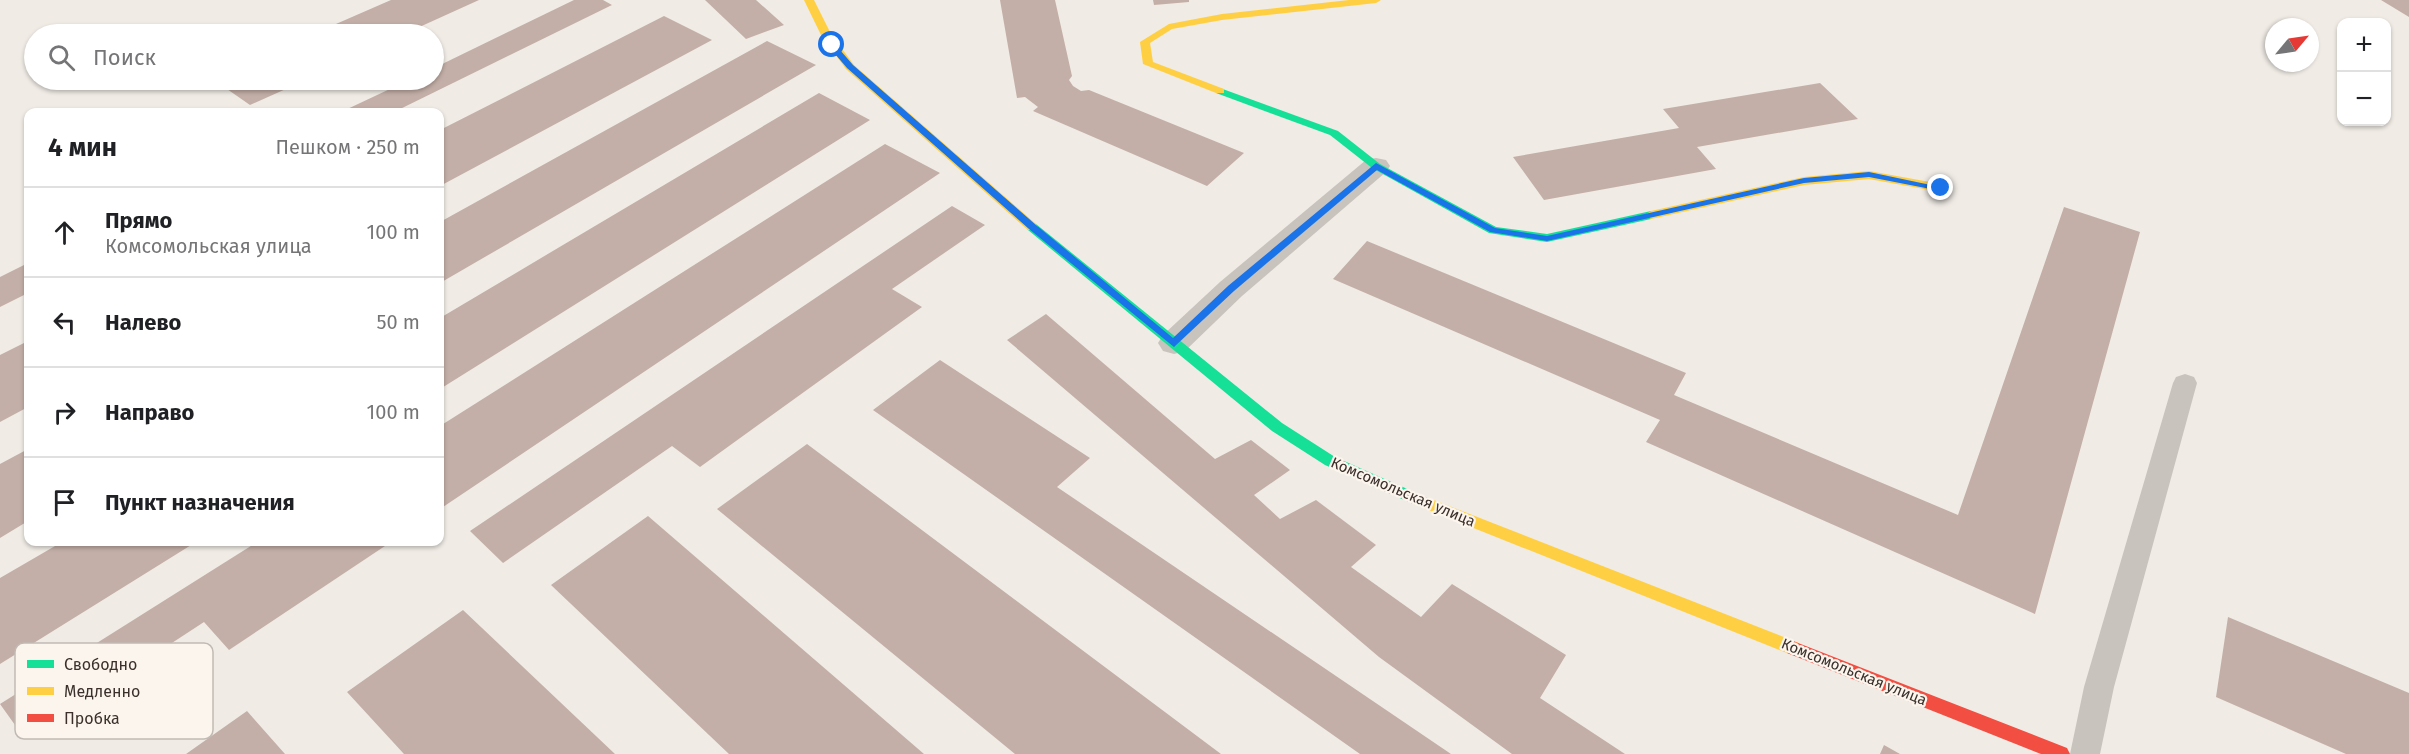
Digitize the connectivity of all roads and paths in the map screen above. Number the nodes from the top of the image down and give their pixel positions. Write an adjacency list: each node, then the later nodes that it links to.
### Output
1 (809, 0): 5 (street, Комсомольская улица)
2 (1376, 0): 3 (street)
3 (1376, 166): 4 (street); 5 (street)
4 (1941, 188)
5 (1174, 344): 7 (street, Комсомольская улица)
6 (2185, 383): 8 (lane)
7 (2061, 754)
8 (2085, 754)

